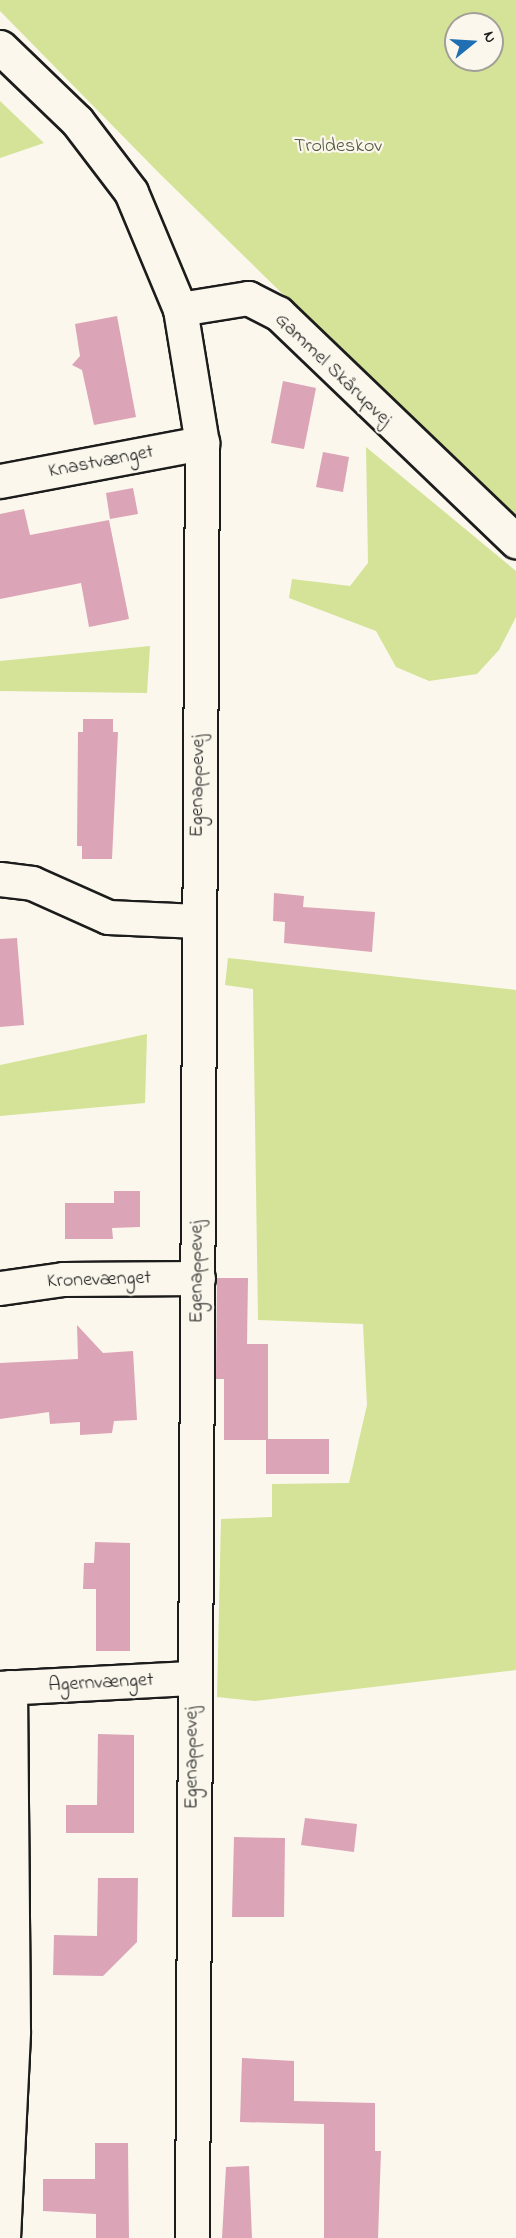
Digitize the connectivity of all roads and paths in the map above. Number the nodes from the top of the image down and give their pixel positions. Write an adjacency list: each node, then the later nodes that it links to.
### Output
1 (0, 47): 2 (street)
2 (180, 309): 3 (street, Egenappevej); 5 (street, Gammel Skårupvej)
3 (202, 442): 4 (street, Knastvænget); 7 (street, Egenappevej)
4 (0, 481)
5 (516, 541)
6 (0, 879): 7 (street)
7 (198, 921): 8 (street, Egenappevej)
8 (198, 1278): 9 (street, Kronevænget); 10 (street, Egenappevej)
9 (0, 1288)
10 (192, 1678): 11 (street, Agernvænget); 13 (street, Egenappevej)
11 (5, 1687): 12 (street, Agernvænget)
12 (3, 2238)
13 (192, 2238)

